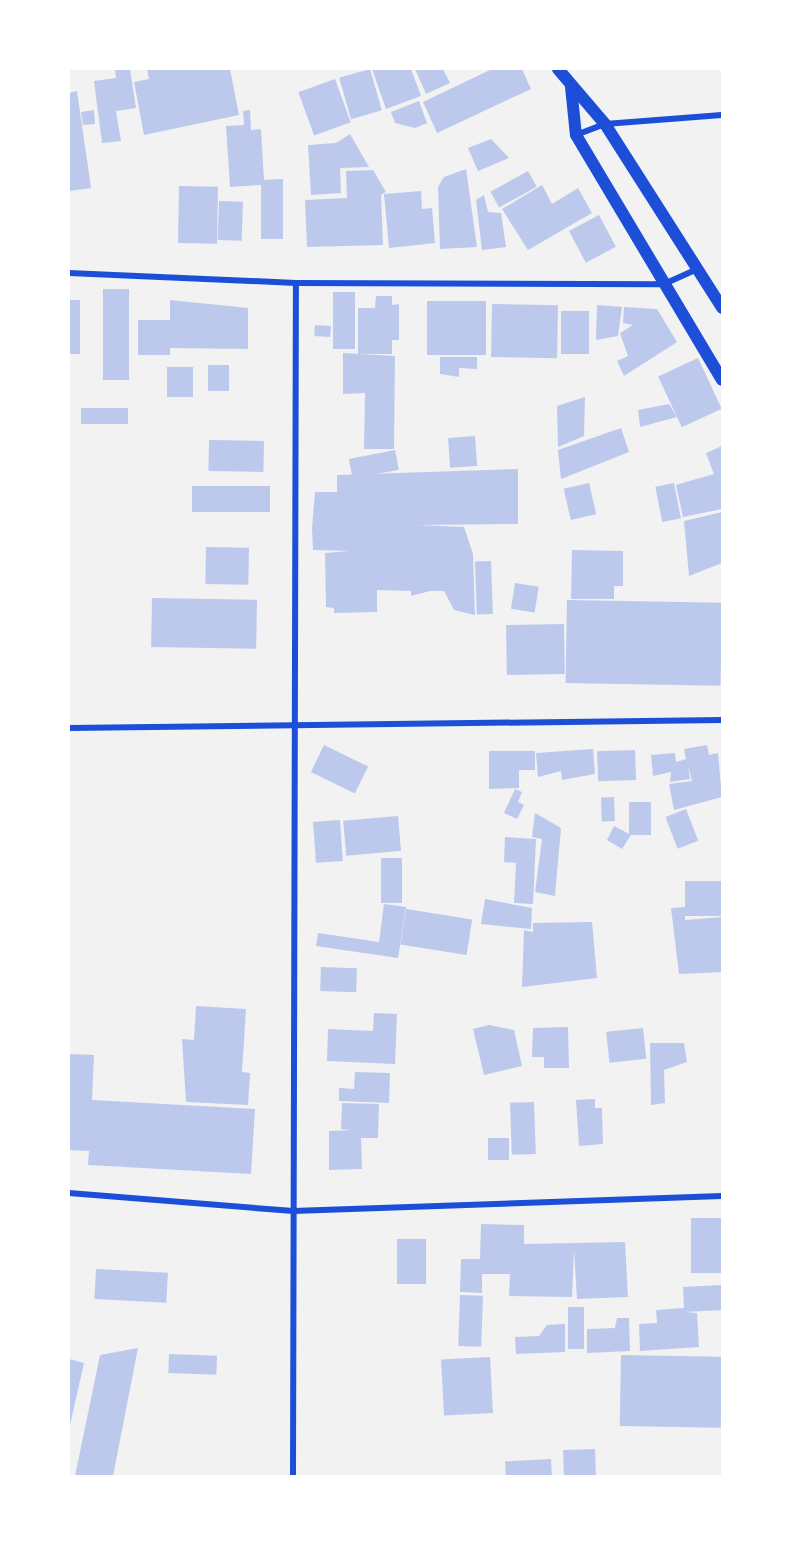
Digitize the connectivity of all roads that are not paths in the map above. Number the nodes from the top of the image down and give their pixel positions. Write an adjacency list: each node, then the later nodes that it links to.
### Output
1 (558, 69): 2 (main road)
2 (571, 87): 4 (main road); 5 (main road)
3 (722, 115): 4 (street)
4 (605, 124): 5 (street); 6 (main road)
5 (576, 135): 9 (main road)
6 (698, 269): 9 (street); 10 (main road)
7 (69, 273): 8 (street)
8 (296, 283): 9 (street); 13 (street)
9 (664, 284): 11 (main road)
10 (722, 308)
11 (722, 380)
12 (722, 720): 13 (street)
13 (293, 726): 14 (street); 17 (street)
14 (69, 728)
15 (69, 1193): 17 (street)
16 (722, 1196): 17 (street)
17 (293, 1211): 18 (street)
18 (293, 1476)

